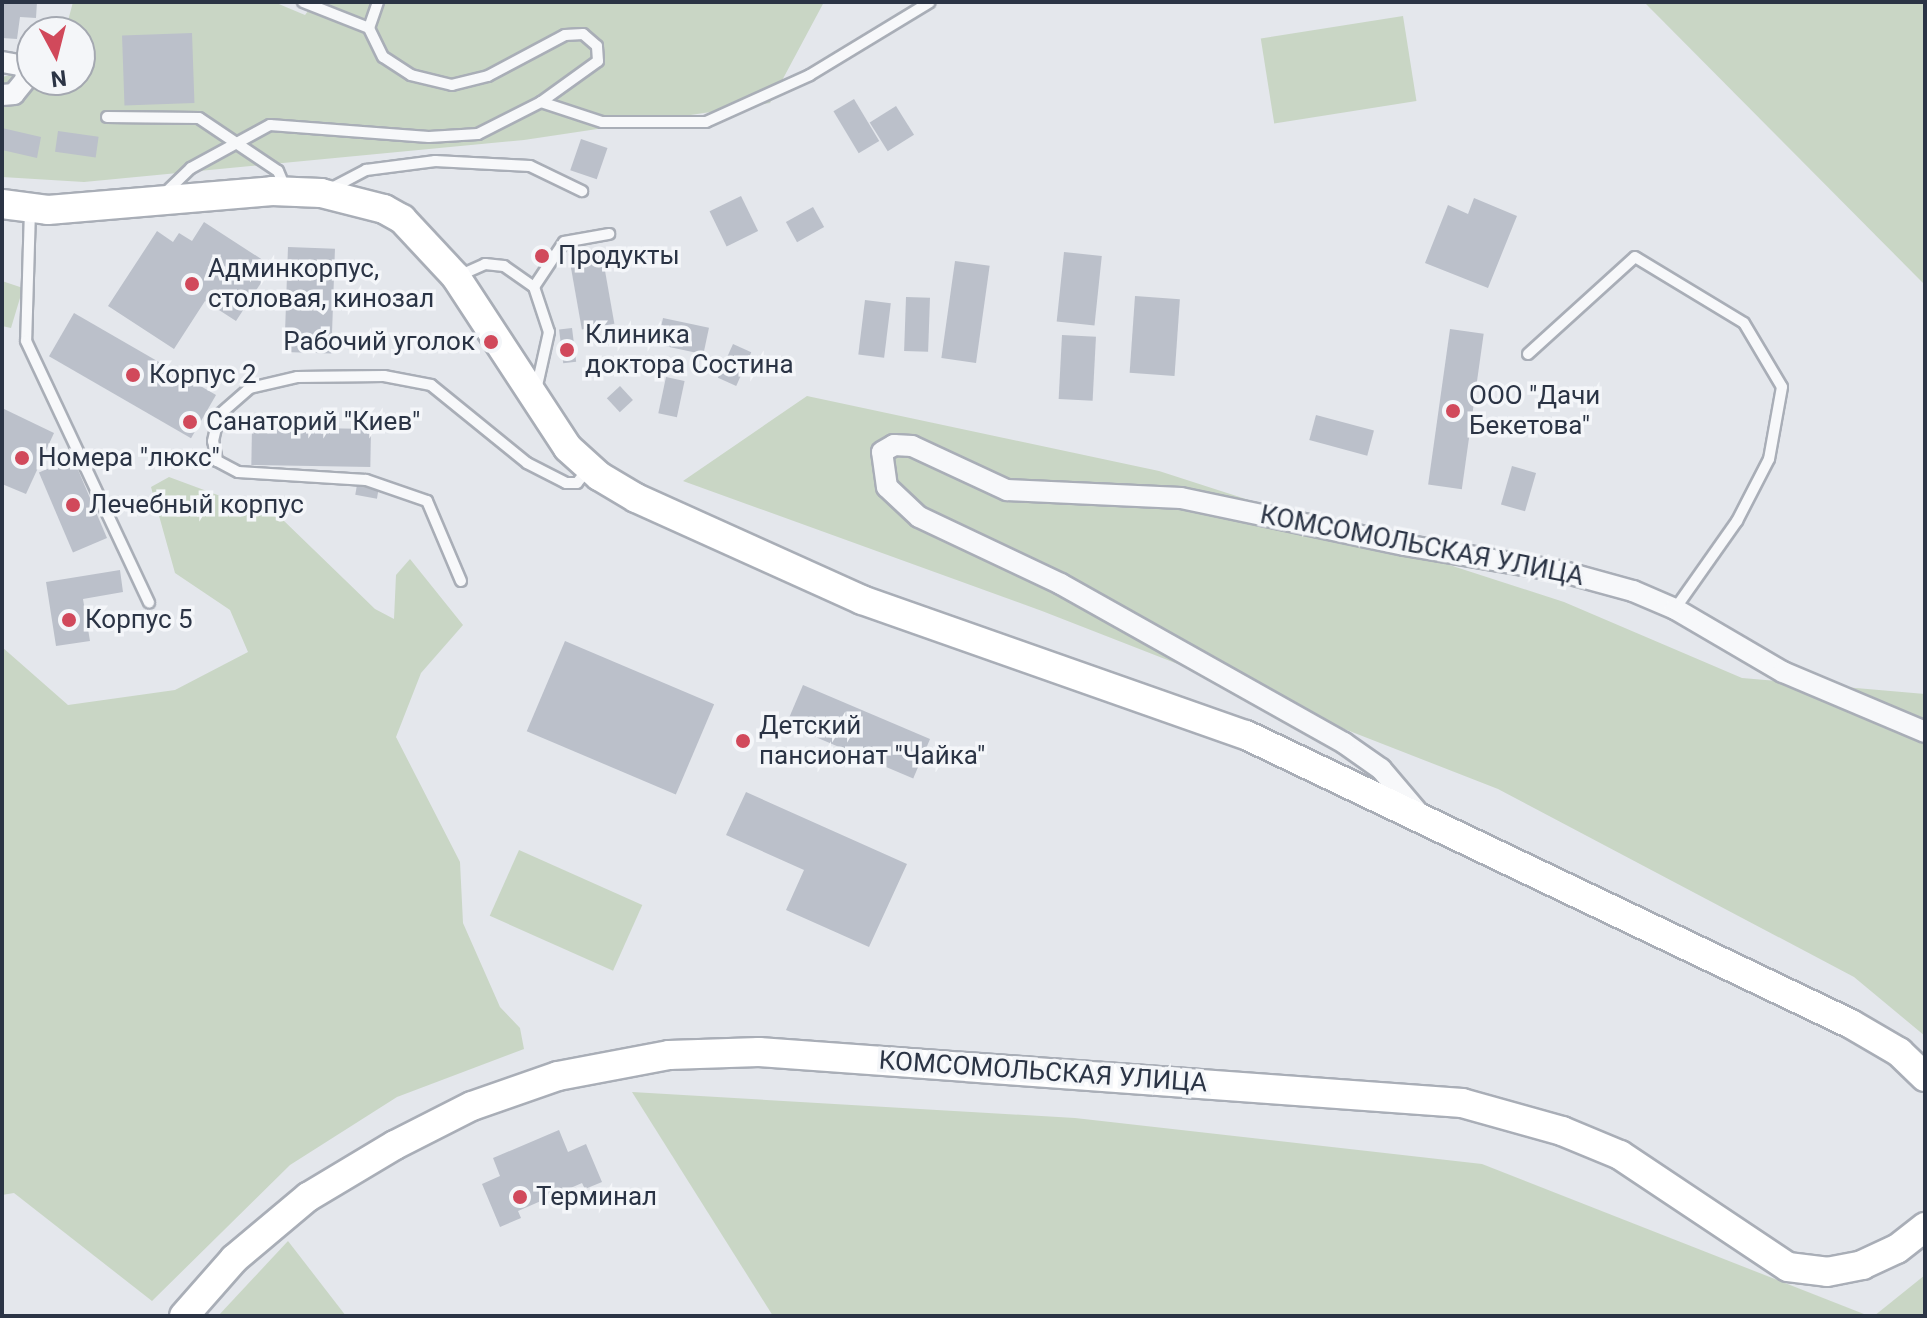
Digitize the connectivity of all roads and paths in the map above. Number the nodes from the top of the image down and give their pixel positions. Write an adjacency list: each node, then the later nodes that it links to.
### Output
1 (303, 2): 4 (lane)
2 (930, 2): 7 (lane)
3 (374, 3): 4 (lane)
4 (369, 28): 7 (lane)
5 (2, 62): 6 (street)
6 (2, 95)
7 (541, 102): 9 (lane)
8 (107, 117): 9 (lane)
9 (237, 146): 11 (lane); 13 (lane)
10 (582, 191): 12 (lane)
11 (287, 192): 12 (main road); 13 (main road)
12 (321, 193): 16 (main road)
13 (158, 200): 14 (main road)
14 (16, 206): 22 (lane)
15 (609, 234): 17 (lane)
16 (456, 277): 17 (lane); 19 (main road, КОМСОМОЛЬСКАЯ УЛИЦА)
17 (534, 287): 19 (lane)
18 (1528, 354): 23 (lane)
19 (535, 396): 20 (main road, КОМСОМОЛЬСКАЯ УЛИЦА)
20 (590, 468): 21 (lane); 25 (main road, КОМСОМОЛЬСКАЯ УЛИЦА)
21 (461, 581)
22 (149, 602)
23 (1675, 609): 24 (street, КОМСОМОЛЬСКАЯ УЛИЦА); 25 (street, КОМСОМОЛЬСКАЯ УЛИЦА)
24 (1925, 732)
25 (1422, 818): 26 (main road, КОМСОМОЛЬСКАЯ УЛИЦА)
26 (1925, 1077)
27 (1925, 1227): 28 (main road, КОМСОМОЛЬСКАЯ УЛИЦА)
28 (184, 1316)

